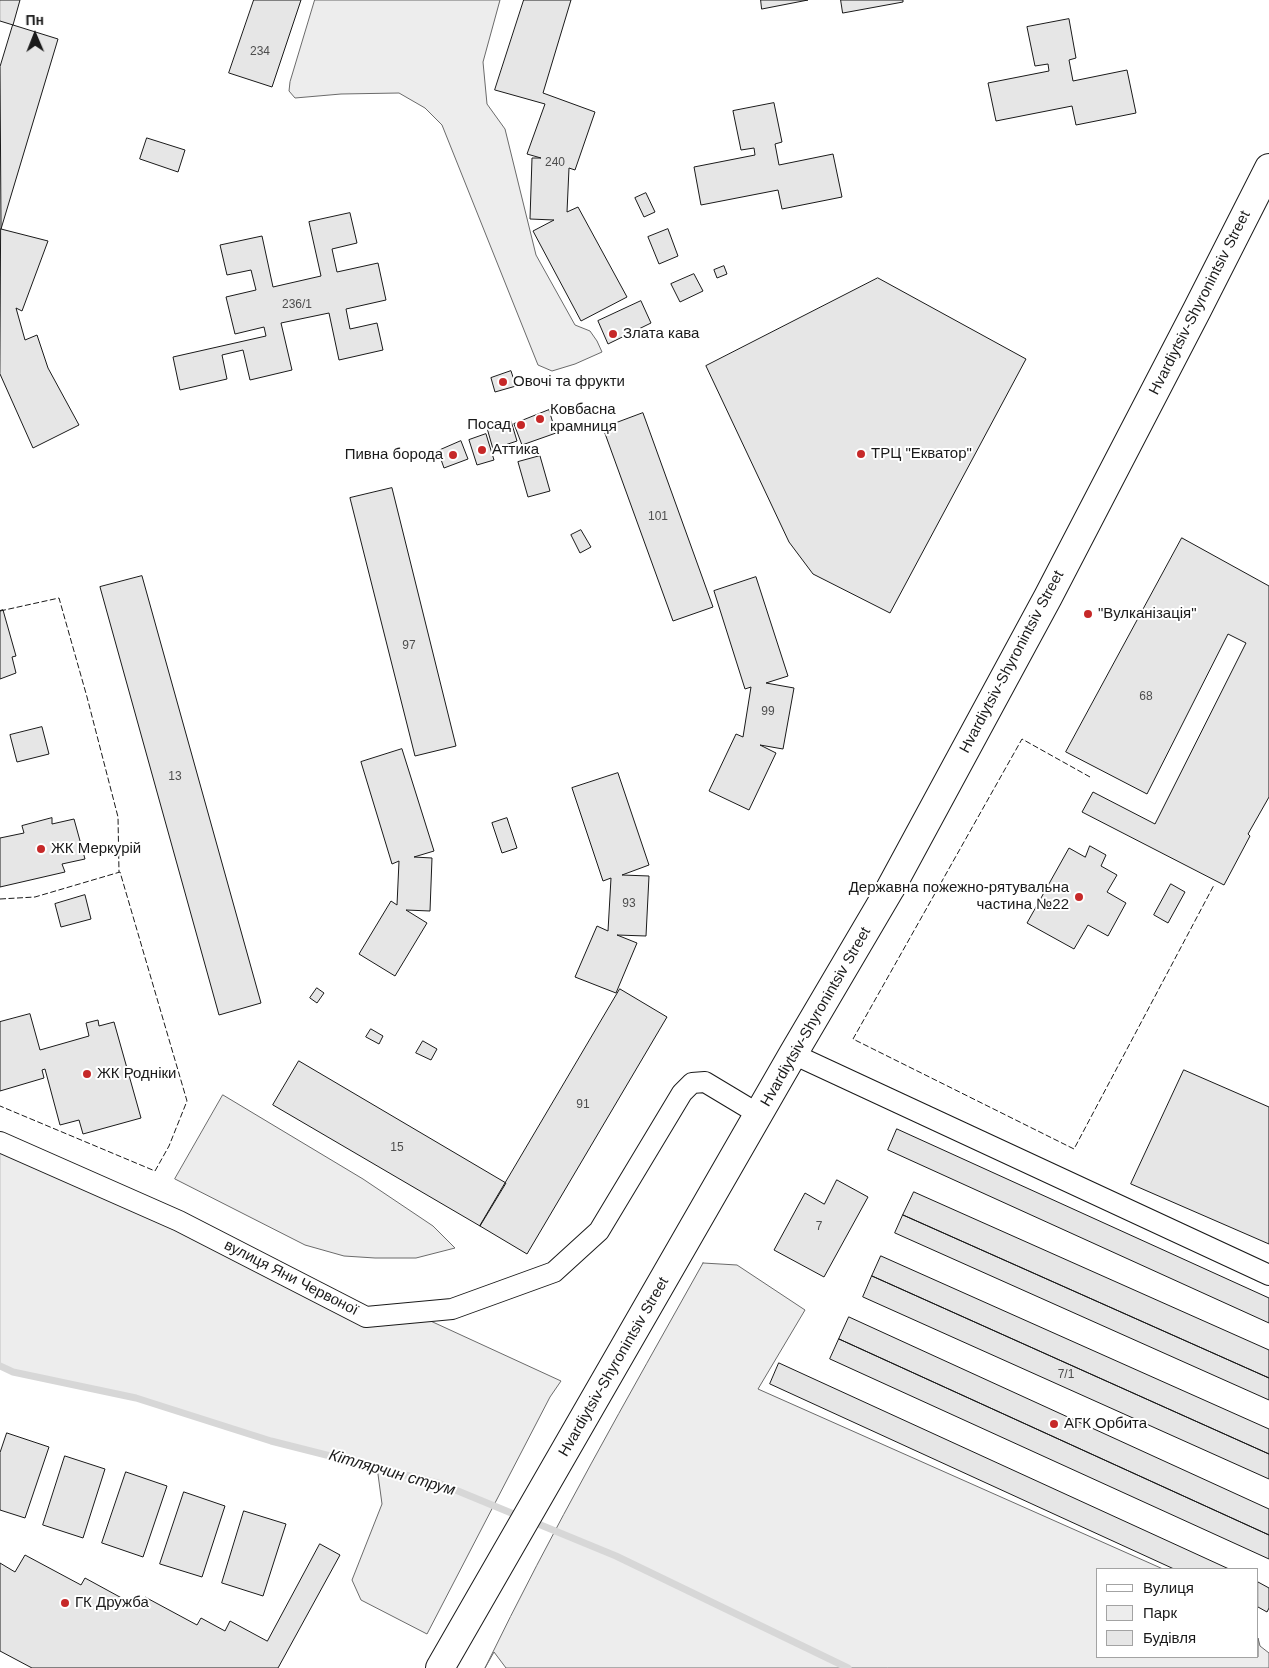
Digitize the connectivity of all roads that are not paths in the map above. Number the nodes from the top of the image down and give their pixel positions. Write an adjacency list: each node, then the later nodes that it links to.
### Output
1 (1269, 168): 2 (main road, Hvardiytsiv-Shyronintsiv Street)
2 (793, 1054): 3 (main road, Hvardiytsiv-Shyronintsiv Street); 5 (street)
3 (760, 1114): 4 (street, вулиця Яни Червоної); 6 (main road, Hvardiytsiv-Shyronintsiv Street)
4 (0, 1142)
5 (1269, 1275)
6 (441, 1666)

